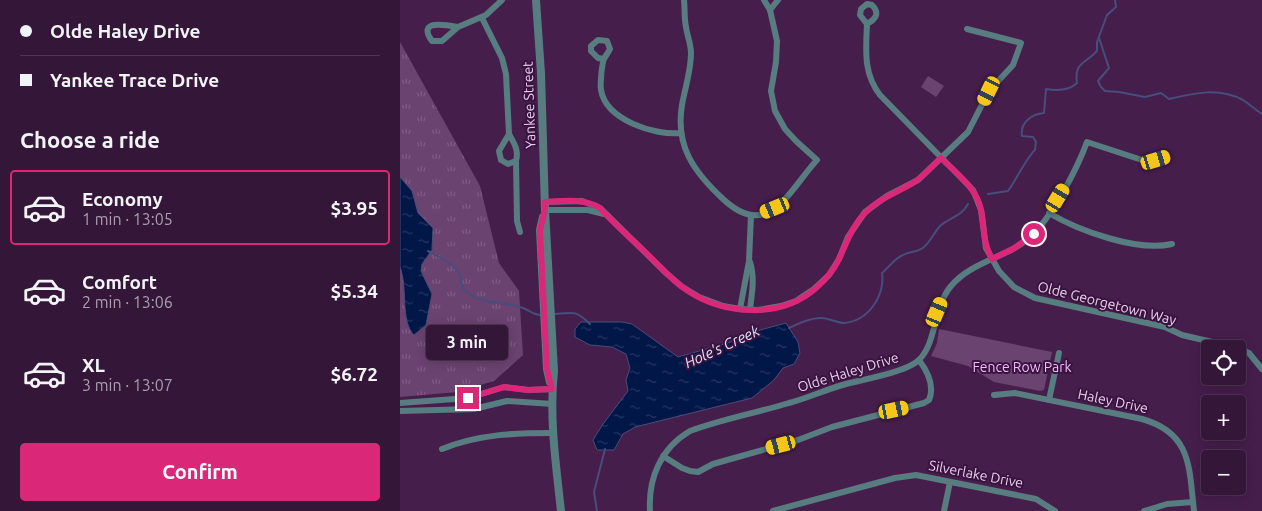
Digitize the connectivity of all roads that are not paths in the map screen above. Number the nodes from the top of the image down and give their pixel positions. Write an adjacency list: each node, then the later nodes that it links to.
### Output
1 (502, 0): 7 (street)
2 (536, 0): 19 (street, Yankee Street)
3 (684, 0): 12 (street)
4 (764, 0): 6 (street)
5 (778, 0): 6 (street)
6 (770, 10): 21 (street)
7 (482, 18): 9 (street); 13 (street)
8 (867, 24): 15 (street, Olde Georgetown Way)
9 (458, 27)
10 (967, 29): 15 (street)
11 (603, 59): 12 (street)
12 (681, 133): 21 (street)
13 (509, 134): 16 (street); 17 (street)
14 (1167, 156): 20 (street, Olde Haley Drive)
15 (941, 158): 24 (street, Olde Georgetown Way); 27 (street)
16 (516, 161): 17 (street); 18 (street)
17 (508, 164): 18 (street)
18 (515, 175): 22 (street)
19 (545, 206): 26 (street); 31 (street, Yankee Street)
20 (1049, 213): 23 (street); 24 (street, Olde Haley Drive)
21 (751, 215): 25 (street)
22 (520, 232)
23 (1172, 244)
24 (992, 259): 29 (street, Olde Haley Drive); 30 (street, Olde Georgetown Way)
25 (749, 261): 26 (street); 27 (street)
26 (740, 309): 27 (street)
27 (750, 309)
28 (1059, 353): 33 (street)
29 (920, 360): 39 (street, Olde Haley Drive); 39 (street)
30 (1262, 369)
31 (552, 389): 34 (street); 35 (street, Yankee Street)
32 (994, 395): 33 (street, Haley Drive)
33 (1049, 400): 41 (street, Haley Drive)
34 (400, 403)
35 (553, 404): 36 (street); 37 (street, Yankee Street)
36 (400, 411)
37 (554, 433): 38 (street); 42 (street, Yankee Street)
38 (442, 449)
39 (662, 456): 43 (street, Olde Haley Drive)
40 (950, 482): 44 (street, Silverlake Drive); 45 (street); 46 (street, Silverlake Drive)
41 (1193, 502): 47 (street); 48 (street, Haley Drive)
42 (561, 511)
43 (650, 511)
44 (773, 511)
45 (944, 511)
46 (1055, 511)
47 (1144, 511)
48 (1194, 511)

